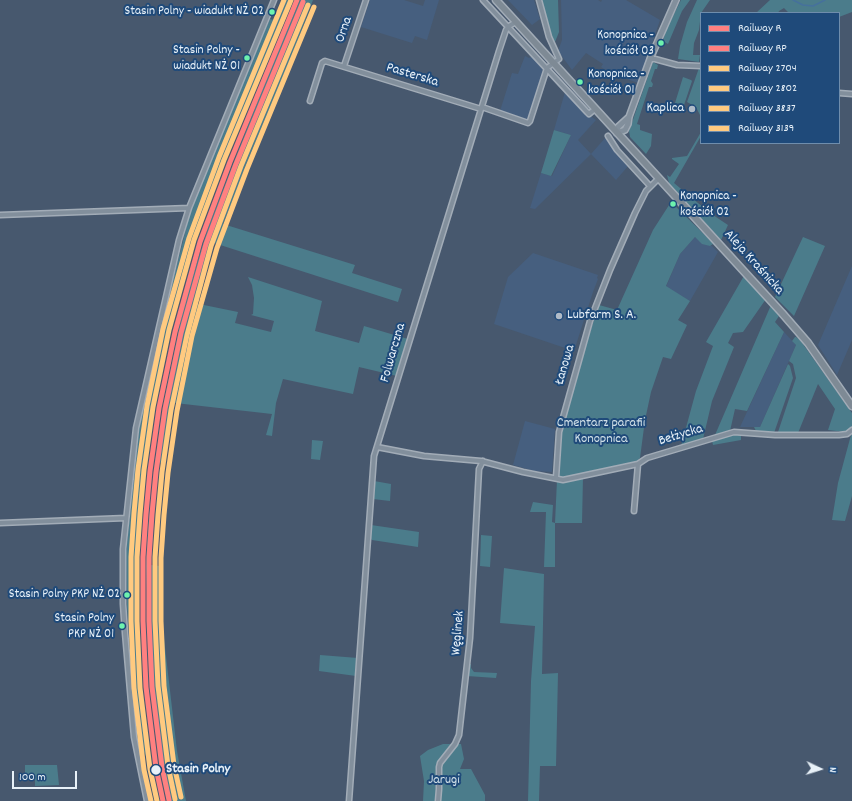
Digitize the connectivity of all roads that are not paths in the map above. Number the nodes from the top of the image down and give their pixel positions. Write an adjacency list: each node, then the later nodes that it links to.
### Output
1 (274, 0): 23 (street)
2 (366, 0): 11 (street, Orna)
3 (483, 0): 8 (street)
4 (496, 0): 7 (main road)
5 (539, 0): 10 (street)
6 (676, 0): 9 (street)
7 (516, 22): 8 (street); 10 (main road, Aleja Kraśnicka)
8 (509, 26): 13 (street); 17 (street, Folwarczna)
9 (650, 59): 12 (street); 19 (street)
10 (553, 63): 13 (street); 18 (main road, Aleja Kraśnicka)
11 (344, 66): 16 (street, Pasterska); 17 (street, Pasterska)
12 (700, 66)
13 (546, 68): 17 (street, Pasterska); 18 (street)
14 (840, 93): 15 (street)
15 (852, 94)
16 (310, 101)
17 (482, 108): 27 (street, Folwarczna)
18 (595, 109): 19 (main road, Aleja Kraśnicka)
19 (617, 133): 21 (main road, Aleja Kraśnicka)
20 (608, 136): 22 (street)
21 (659, 178): 22 (street, Łanowa); 25 (main road, Aleja Kraśnicka)
22 (650, 186): 30 (street, Łanowa)
23 (188, 208): 24 (street); 32 (street)
24 (0, 215)
25 (852, 406)
26 (852, 430): 29 (street, Bełżycka)
27 (377, 447): 28 (street, Bełżycka); 35 (street, Folwarczna)
28 (483, 461): 30 (street, Bełżycka); 36 (street, Węglinek)
29 (638, 464): 30 (street, Bełżycka); 31 (street)
30 (556, 478)
31 (634, 511)
32 (126, 518): 33 (street); 34 (street)
33 (0, 523)
34 (147, 801)
35 (349, 801)
36 (438, 801)

